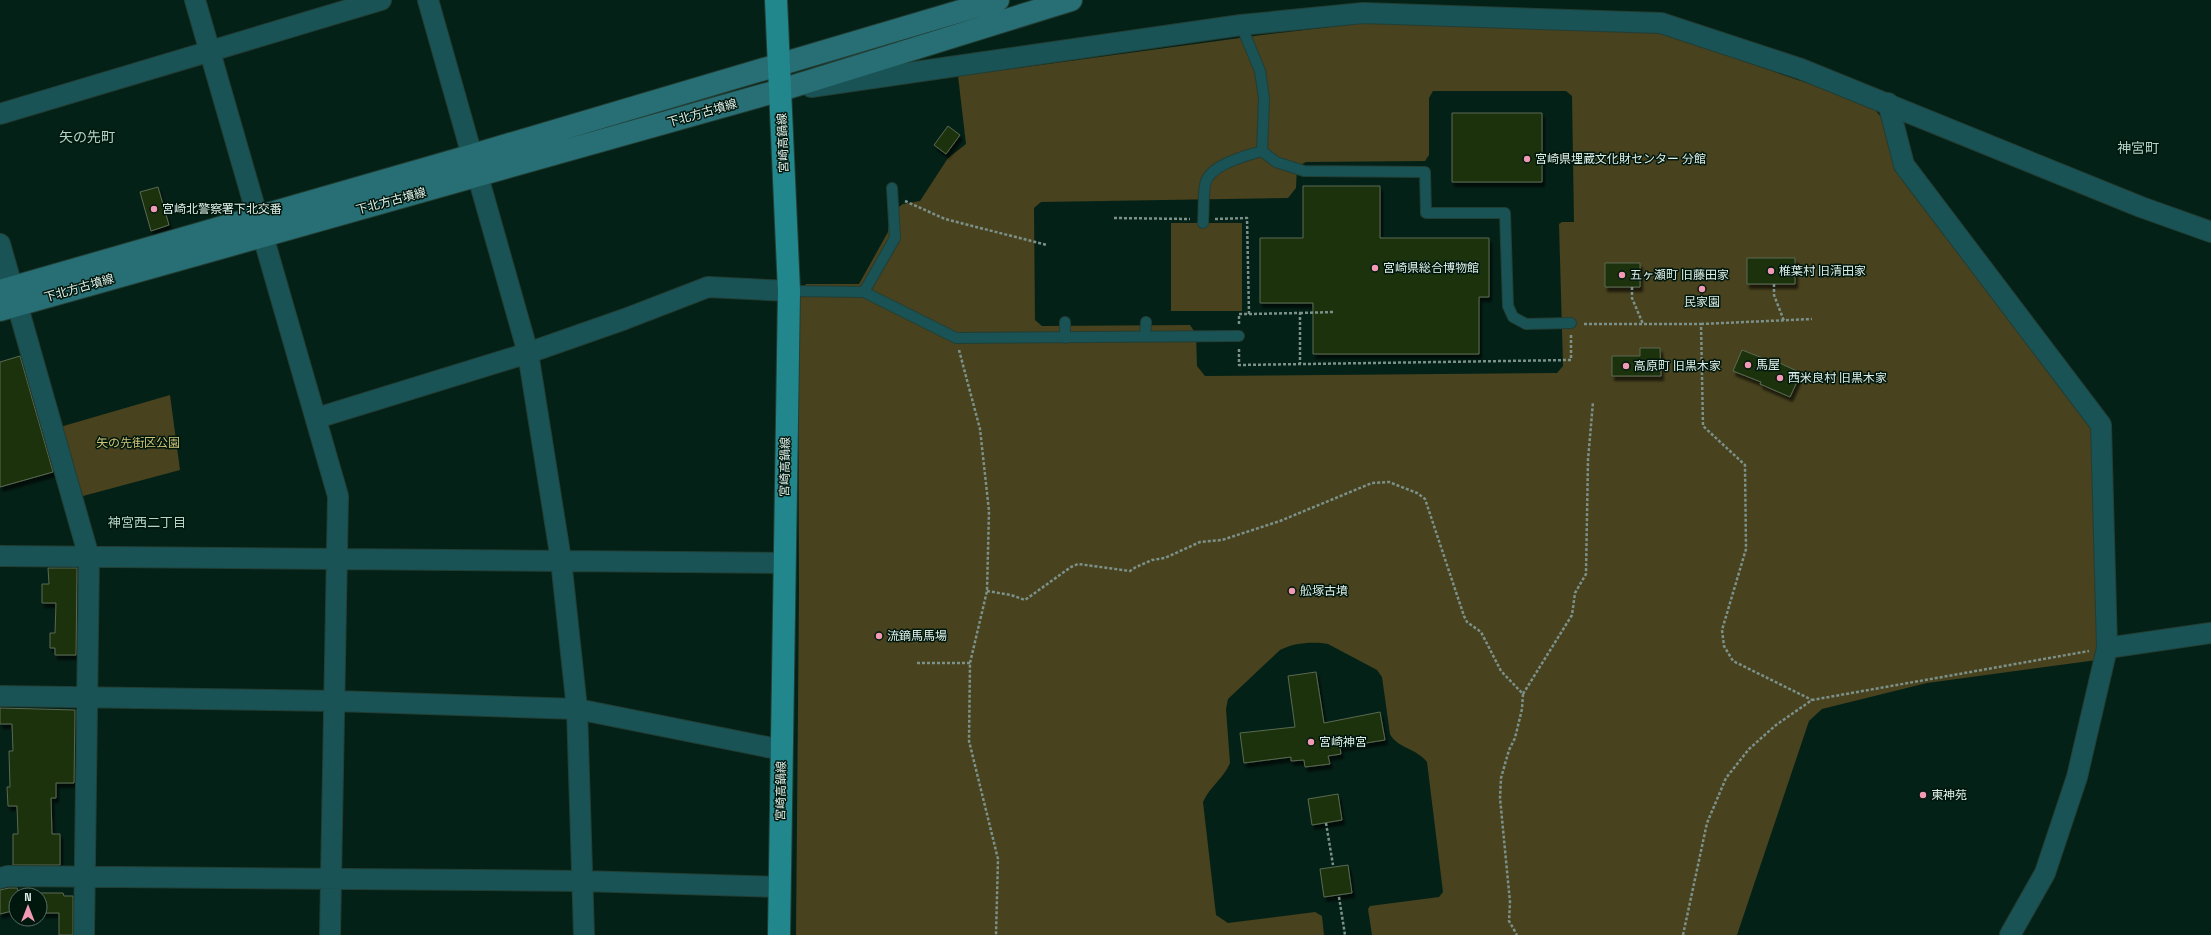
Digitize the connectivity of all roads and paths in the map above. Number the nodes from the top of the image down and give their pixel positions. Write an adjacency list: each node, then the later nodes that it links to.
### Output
1 (195, 0): 9 (street)
2 (381, 0): 9 (street)
3 (428, 0): 15 (street)
4 (776, 0): 10 (main road, 宮崎高鍋線)
5 (998, 0): 10 (main road, 下北方古墳線)
6 (1071, 0): 11 (main road, 下北方古墳線)
7 (1363, 7): 8 (street); 12 (street)
8 (1240, 25): 11 (street); 14 (lane)
9 (210, 51): 13 (street); 20 (street)
10 (778, 66): 11 (main road, 宮崎高鍋線); 15 (main road, 下北方古墳線)
11 (781, 90): 16 (main road, 下北方古墳線); 26 (main road, 宮崎高鍋線)
12 (1888, 103): 21 (street); 54 (street)
13 (0, 114)
14 (1262, 150): 19 (lane); 36 (lane)
15 (473, 155): 16 (street); 20 (main road, 下北方古墳線)
16 (478, 176): 20 (main road, 下北方古墳線); 43 (street)
17 (892, 191): 23 (path); 27 (lane)
18 (1114, 218): 19 (path)
19 (1204, 221): 30 (path)
20 (261, 226): 28 (main road, 下北方古墳線); 46 (street)
21 (2211, 232)
22 (0, 244): 28 (street)
23 (1047, 245)
24 (1774, 284): 33 (path)
25 (1632, 286): 37 (path)
26 (789, 291): 27 (lane); 43 (street); 51 (main road, 宮崎高鍋線)
27 (864, 292): 41 (lane)
28 (8, 298): 48 (street)
29 (1334, 312): 31 (path)
30 (1248, 314): 31 (path); 39 (path)
31 (1300, 314): 44 (path)
32 (1812, 319): 33 (path)
33 (1784, 321): 38 (path)
34 (1065, 322): 42 (lane)
35 (1146, 322): 40 (lane)
36 (1570, 323): 37 (path); 44 (path)
37 (1643, 324): 38 (path)
38 (1701, 324): 60 (path)
39 (1239, 336): 40 (lane); 44 (path)
40 (1145, 337): 42 (lane)
41 (956, 338): 42 (lane); 52 (path)
42 (1065, 338)
43 (528, 353): 46 (street); 50 (street)
44 (1300, 364)
45 (1593, 402): 57 (path)
46 (317, 418): 49 (street)
47 (0, 556): 48 (street)
48 (89, 556): 49 (street); 59 (street)
49 (338, 558): 50 (street); 61 (street)
50 (561, 560): 51 (street); 62 (street)
51 (784, 563): 63 (main road, 宮崎高鍋線)
52 (987, 591): 56 (path); 57 (path)
53 (2211, 633): 54 (street)
54 (2107, 648): 60 (path); 80 (street)
55 (917, 663): 56 (path)
56 (970, 663): 76 (path)
57 (1523, 694): 78 (path)
58 (0, 696): 59 (street)
59 (87, 696): 61 (street); 66 (street)
60 (1812, 700): 79 (path)
61 (336, 701): 62 (street); 68 (street)
62 (577, 709): 63 (street); 69 (street)
63 (782, 750): 70 (main road, 宮崎高鍋線)
64 (1326, 823): 65 (path)
65 (1333, 865)
66 (84, 877): 67 (street); 68 (street); 72 (street)
67 (0, 878)
68 (331, 880): 69 (street); 73 (street)
69 (582, 881): 70 (street); 74 (street)
70 (780, 887): 75 (main road, 宮崎高鍋線)
71 (1339, 897): 77 (path)
72 (84, 935)
73 (330, 935)
74 (584, 935)
75 (779, 935)
76 (996, 935)
77 (1345, 935)
78 (1517, 935)
79 (1683, 935)
80 (2010, 935)

